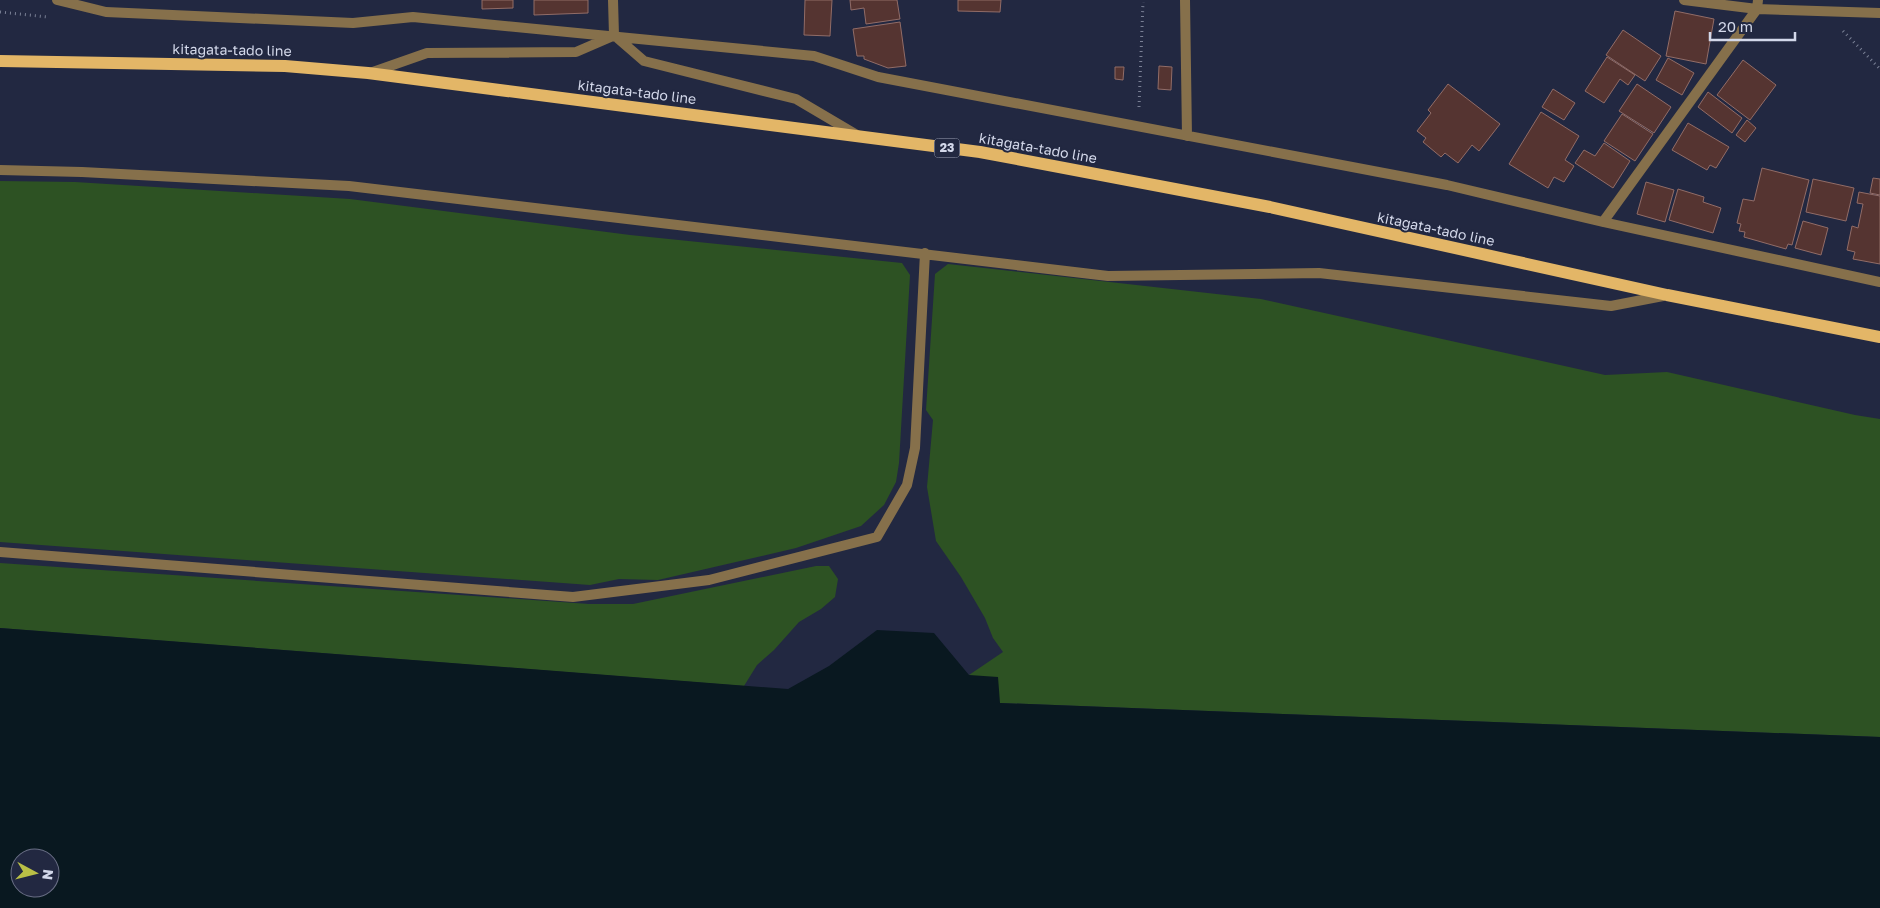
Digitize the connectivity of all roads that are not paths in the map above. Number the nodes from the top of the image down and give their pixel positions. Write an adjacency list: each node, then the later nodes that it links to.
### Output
1 (57, 0): 7 (street)
2 (613, 0): 7 (street)
3 (1186, 0): 10 (street)
4 (1684, 0): 5 (street)
5 (1757, 5): 6 (street); 13 (street)
6 (1880, 13)
7 (614, 35): 9 (street); 10 (street); 11 (street)
8 (0, 61): 9 (main road, kitagata-tado line / 23)
9 (368, 73): 11 (main road, kitagata-tado line / 23)
10 (1187, 136): 13 (street)
11 (860, 137): 16 (main road, kitagata-tado line / 23)
12 (0, 170): 14 (street)
13 (1604, 222): 15 (street)
14 (925, 253): 16 (street); 18 (street)
15 (1880, 282)
16 (1667, 295): 17 (main road, kitagata-tado line / 23)
17 (1880, 336)
18 (0, 552)

